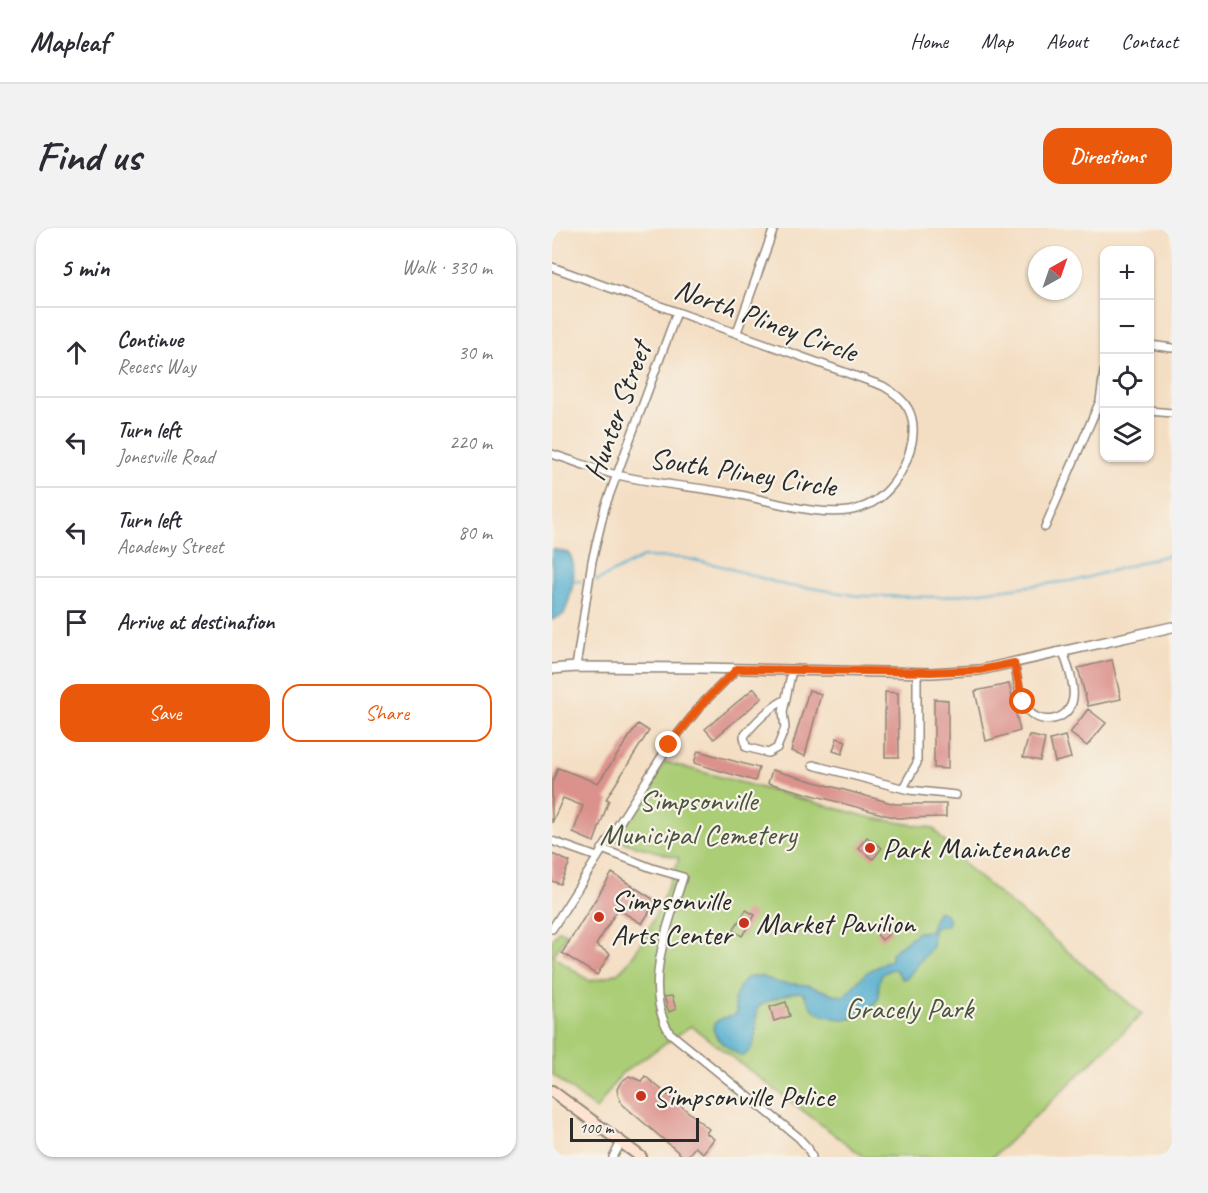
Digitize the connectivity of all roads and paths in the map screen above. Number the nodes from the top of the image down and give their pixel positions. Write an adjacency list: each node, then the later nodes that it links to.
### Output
1 (774, 228): 4 (street)
2 (552, 267): 3 (street, North Pliney Circle)
3 (677, 312): 4 (street, North Pliney Circle); 12 (street, Hunter Street)
4 (737, 332): 11 (street, North Pliney Circle)
5 (1154, 346): 6 (street)
6 (1172, 348)
7 (1100, 406): 13 (street)
8 (1154, 411): 9 (street)
9 (1172, 413)
10 (552, 454): 12 (street, South Pliney Circle)
11 (906, 459): 12 (street, South Pliney Circle)
12 (616, 475): 17 (street, Hunter Street)
13 (1045, 527)
14 (1172, 627): 15 (street)
15 (1063, 651): 16 (street); 16 (street)
16 (1014, 663): 21 (street)
17 (576, 667): 18 (street); 19 (street)
18 (552, 669)
19 (737, 669): 20 (street); 27 (street)
20 (792, 670): 21 (street); 22 (street)
21 (917, 672): 24 (street)
22 (786, 699): 22 (street)
23 (813, 765): 24 (street)
24 (903, 788): 25 (street)
25 (956, 795)
26 (552, 841): 28 (street)
27 (602, 849): 28 (street); 34 (street)
28 (597, 857): 29 (street)
29 (552, 929)
30 (552, 1091): 31 (main road)
31 (622, 1141): 32 (street); 33 (main road)
32 (613, 1157)
33 (641, 1157)
34 (812, 1157)

